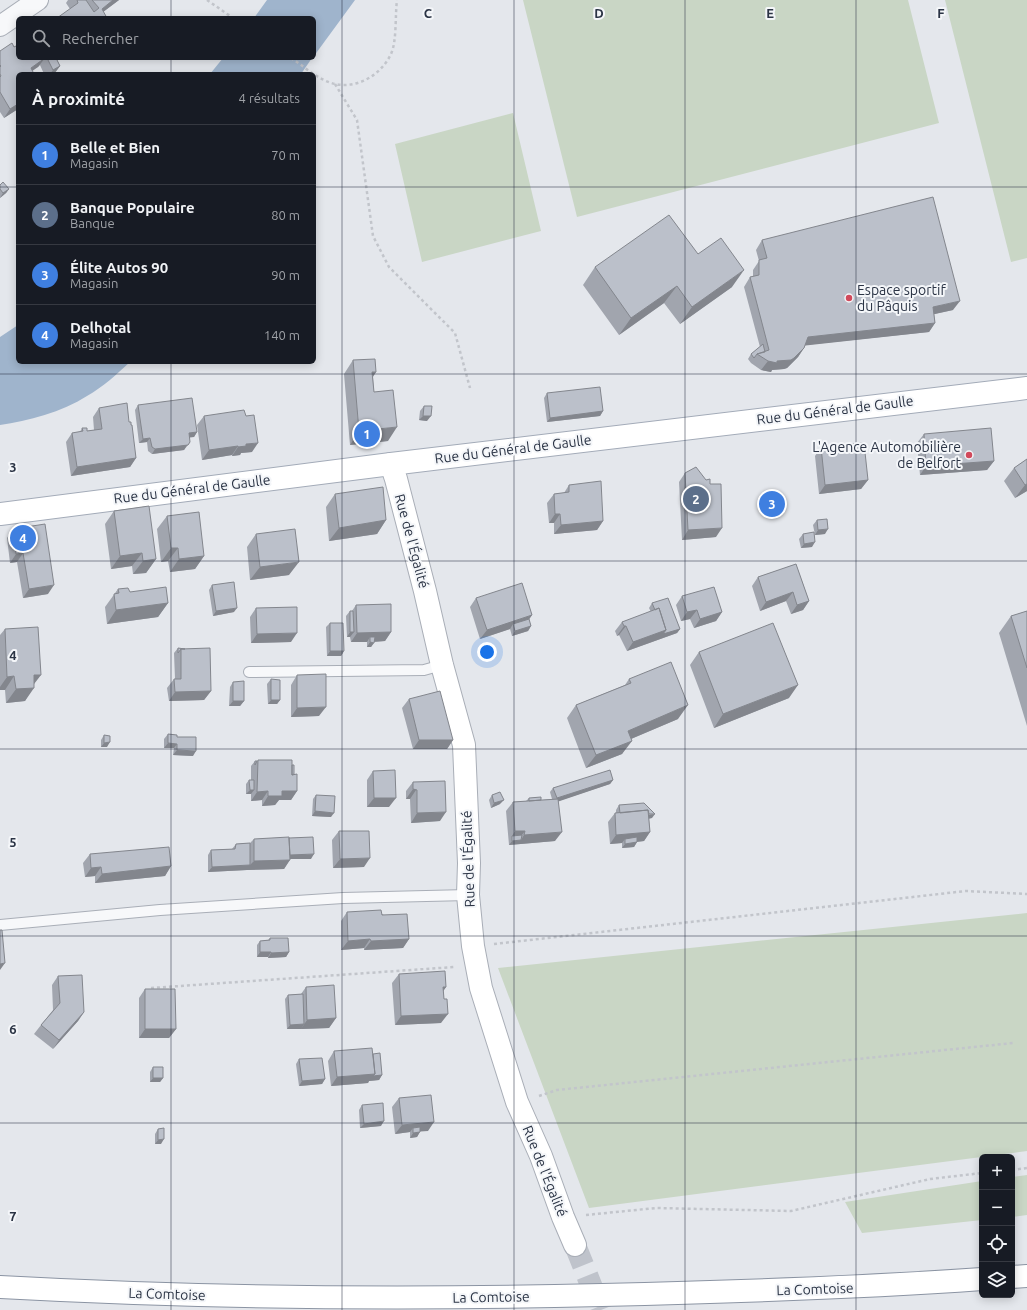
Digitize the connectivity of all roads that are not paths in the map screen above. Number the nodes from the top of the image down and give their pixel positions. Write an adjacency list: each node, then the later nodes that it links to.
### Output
1 (38, 0): 2 (street)
2 (0, 26)
3 (1027, 388): 4 (main road, Rue du Général de Gaulle)
4 (391, 464): 5 (main road, Rue du Général de Gaulle); 6 (main road, Rue de l'Égalité)
5 (0, 514)
6 (442, 665): 7 (lane); 8 (main road, Rue de l'Égalité)
7 (248, 672)
8 (468, 896): 9 (lane); 10 (main road, Rue de l'Égalité)
9 (0, 925)
10 (575, 1245)
11 (1027, 1276): 12 (main road)
12 (1015, 1277)
13 (979, 1279): 14 (main road, La Comtoise)
14 (0, 1287)

